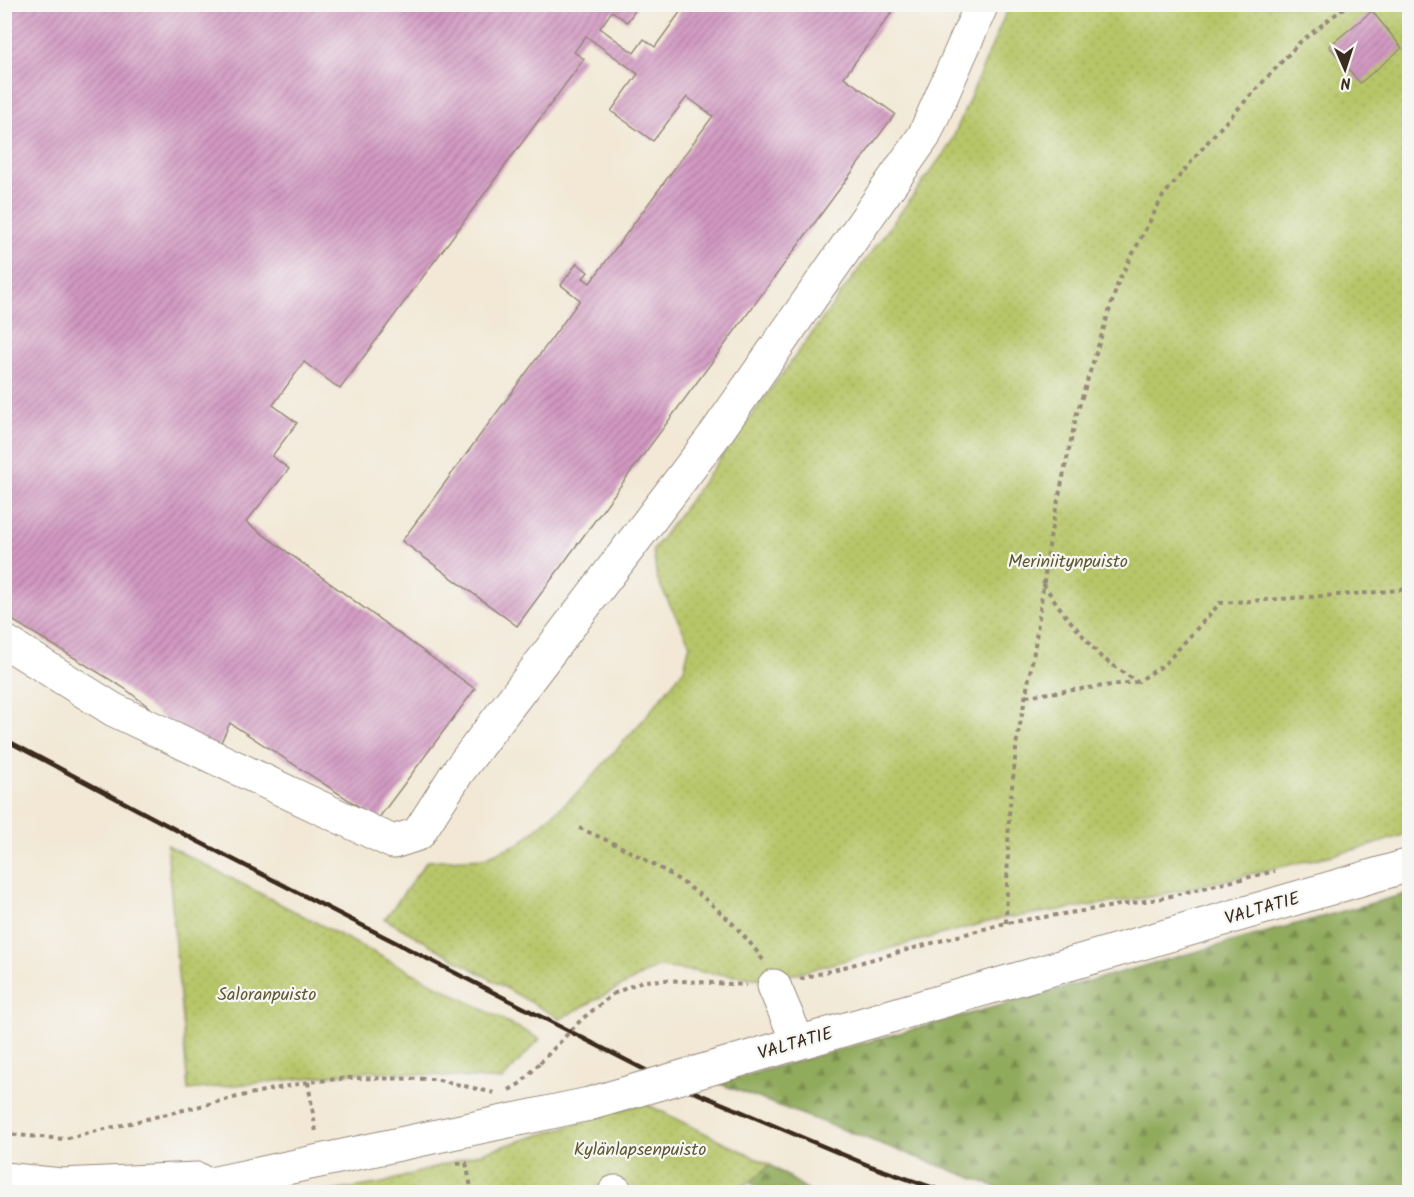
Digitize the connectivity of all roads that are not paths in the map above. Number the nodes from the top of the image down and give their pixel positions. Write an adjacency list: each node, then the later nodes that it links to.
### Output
1 (982, 4): 2 (main road)
2 (4, 641)
3 (1410, 865): 5 (main road, VALTATIE)
4 (774, 986): 5 (main road)
5 (786, 1046): 6 (main road, VALTATIE, bridge)
6 (246, 1178): 7 (main road); 8 (main road, VALTATIE)
7 (4, 1179)
8 (173, 1192)

